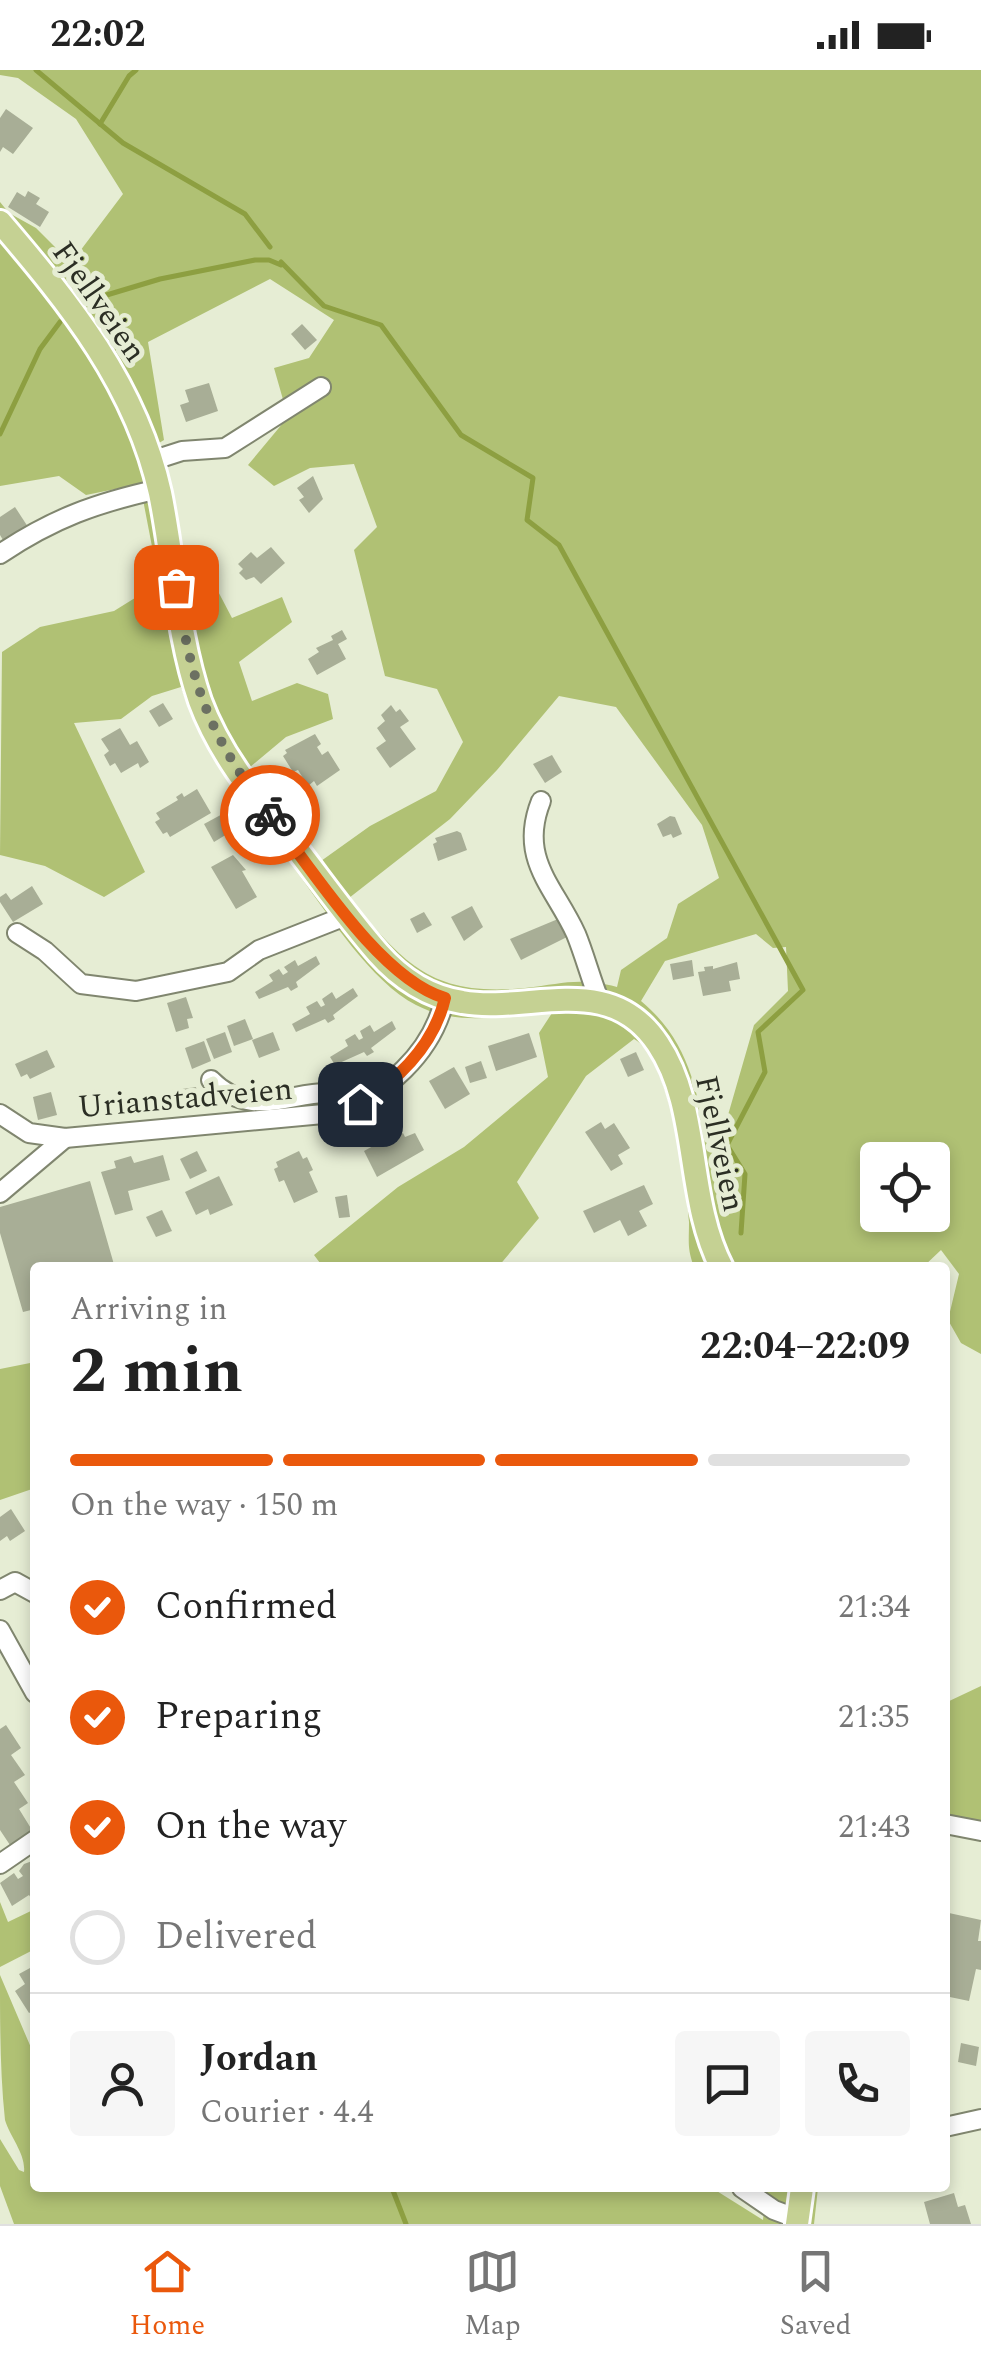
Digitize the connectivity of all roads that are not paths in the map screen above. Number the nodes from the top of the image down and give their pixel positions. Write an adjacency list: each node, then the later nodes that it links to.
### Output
1 (0, 222): 3 (main road, Fjellveien)
2 (322, 386): 3 (street)
3 (151, 462): 4 (main road, Fjellveien)
4 (159, 490): 5 (street); 7 (main road, Fjellveien)
5 (0, 554)
6 (541, 801): 10 (street)
7 (348, 916): 8 (street); 9 (main road, Fjellveien)
8 (17, 933)
9 (445, 998): 10 (main road, Fjellveien); 12 (street, Urianstadveien)
10 (600, 1002): 16 (main road, Fjellveien)
11 (211, 1080): 12 (street)
12 (360, 1104): 14 (street, Urianstadveien)
13 (0, 1114): 14 (street, Urianstadveien)
14 (65, 1138): 15 (street)
15 (0, 1194)
16 (720, 1262)
17 (0, 1590): 18 (street)
18 (30, 1590)
19 (0, 1630): 20 (street)
20 (30, 1684)
21 (950, 1825): 22 (street)
22 (981, 1831)
23 (30, 1843): 24 (street)
24 (0, 1864)
25 (981, 2119): 26 (street)
26 (950, 2126)
27 (748, 2192): 29 (street)
28 (801, 2192): 29 (main road)
29 (797, 2222)

